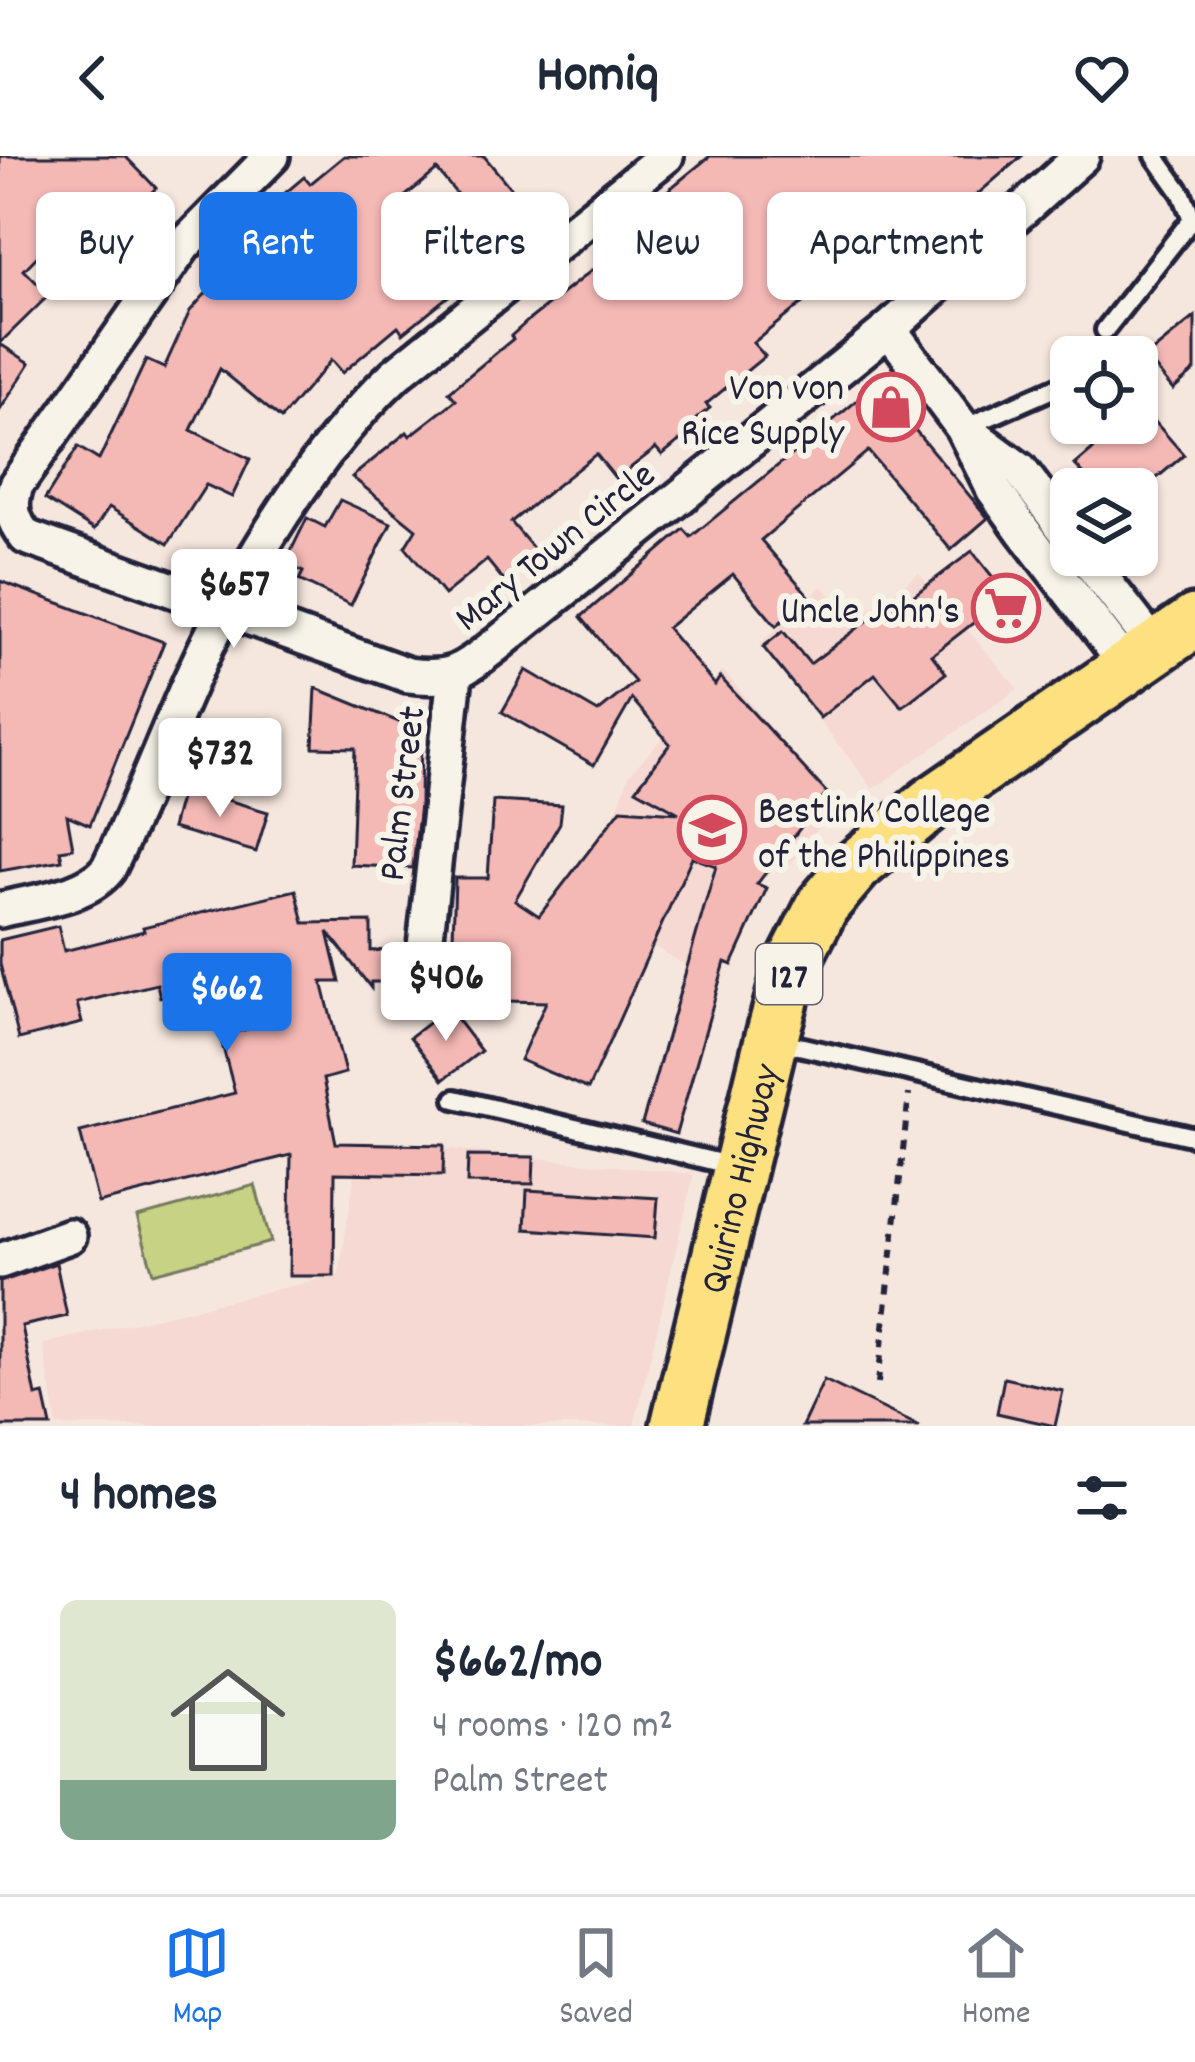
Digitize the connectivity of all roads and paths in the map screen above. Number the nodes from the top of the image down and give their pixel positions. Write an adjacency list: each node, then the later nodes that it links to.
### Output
1 (272, 156): 11 (street, Mary Town Circle)
2 (666, 156): 11 (street)
3 (1155, 156): 6 (lane)
4 (1069, 160): 5 (street, Mary Town Circle)
5 (889, 329): 8 (street); 13 (street, Mary Town Circle)
6 (1105, 330)
7 (1050, 390): 8 (lane)
8 (963, 428): 9 (street); 12 (street)
9 (1050, 510)
10 (1102, 576): 12 (street)
11 (224, 611): 13 (street, Mary Town Circle); 14 (street)
12 (1159, 645): 16 (main road, Quirino Highway / 127)
13 (454, 676): 15 (street, Palm Street)
14 (0, 910)
15 (420, 991)
16 (771, 1040): 17 (lane); 20 (main road, Quirino Highway / 127)
17 (911, 1072): 19 (lane); 23 (path)
18 (455, 1099): 20 (lane)
19 (1195, 1137)
20 (740, 1168): 24 (main road, Quirino Highway / 127)
21 (68, 1236): 22 (street)
22 (0, 1261)
23 (878, 1383)
24 (677, 1426)

